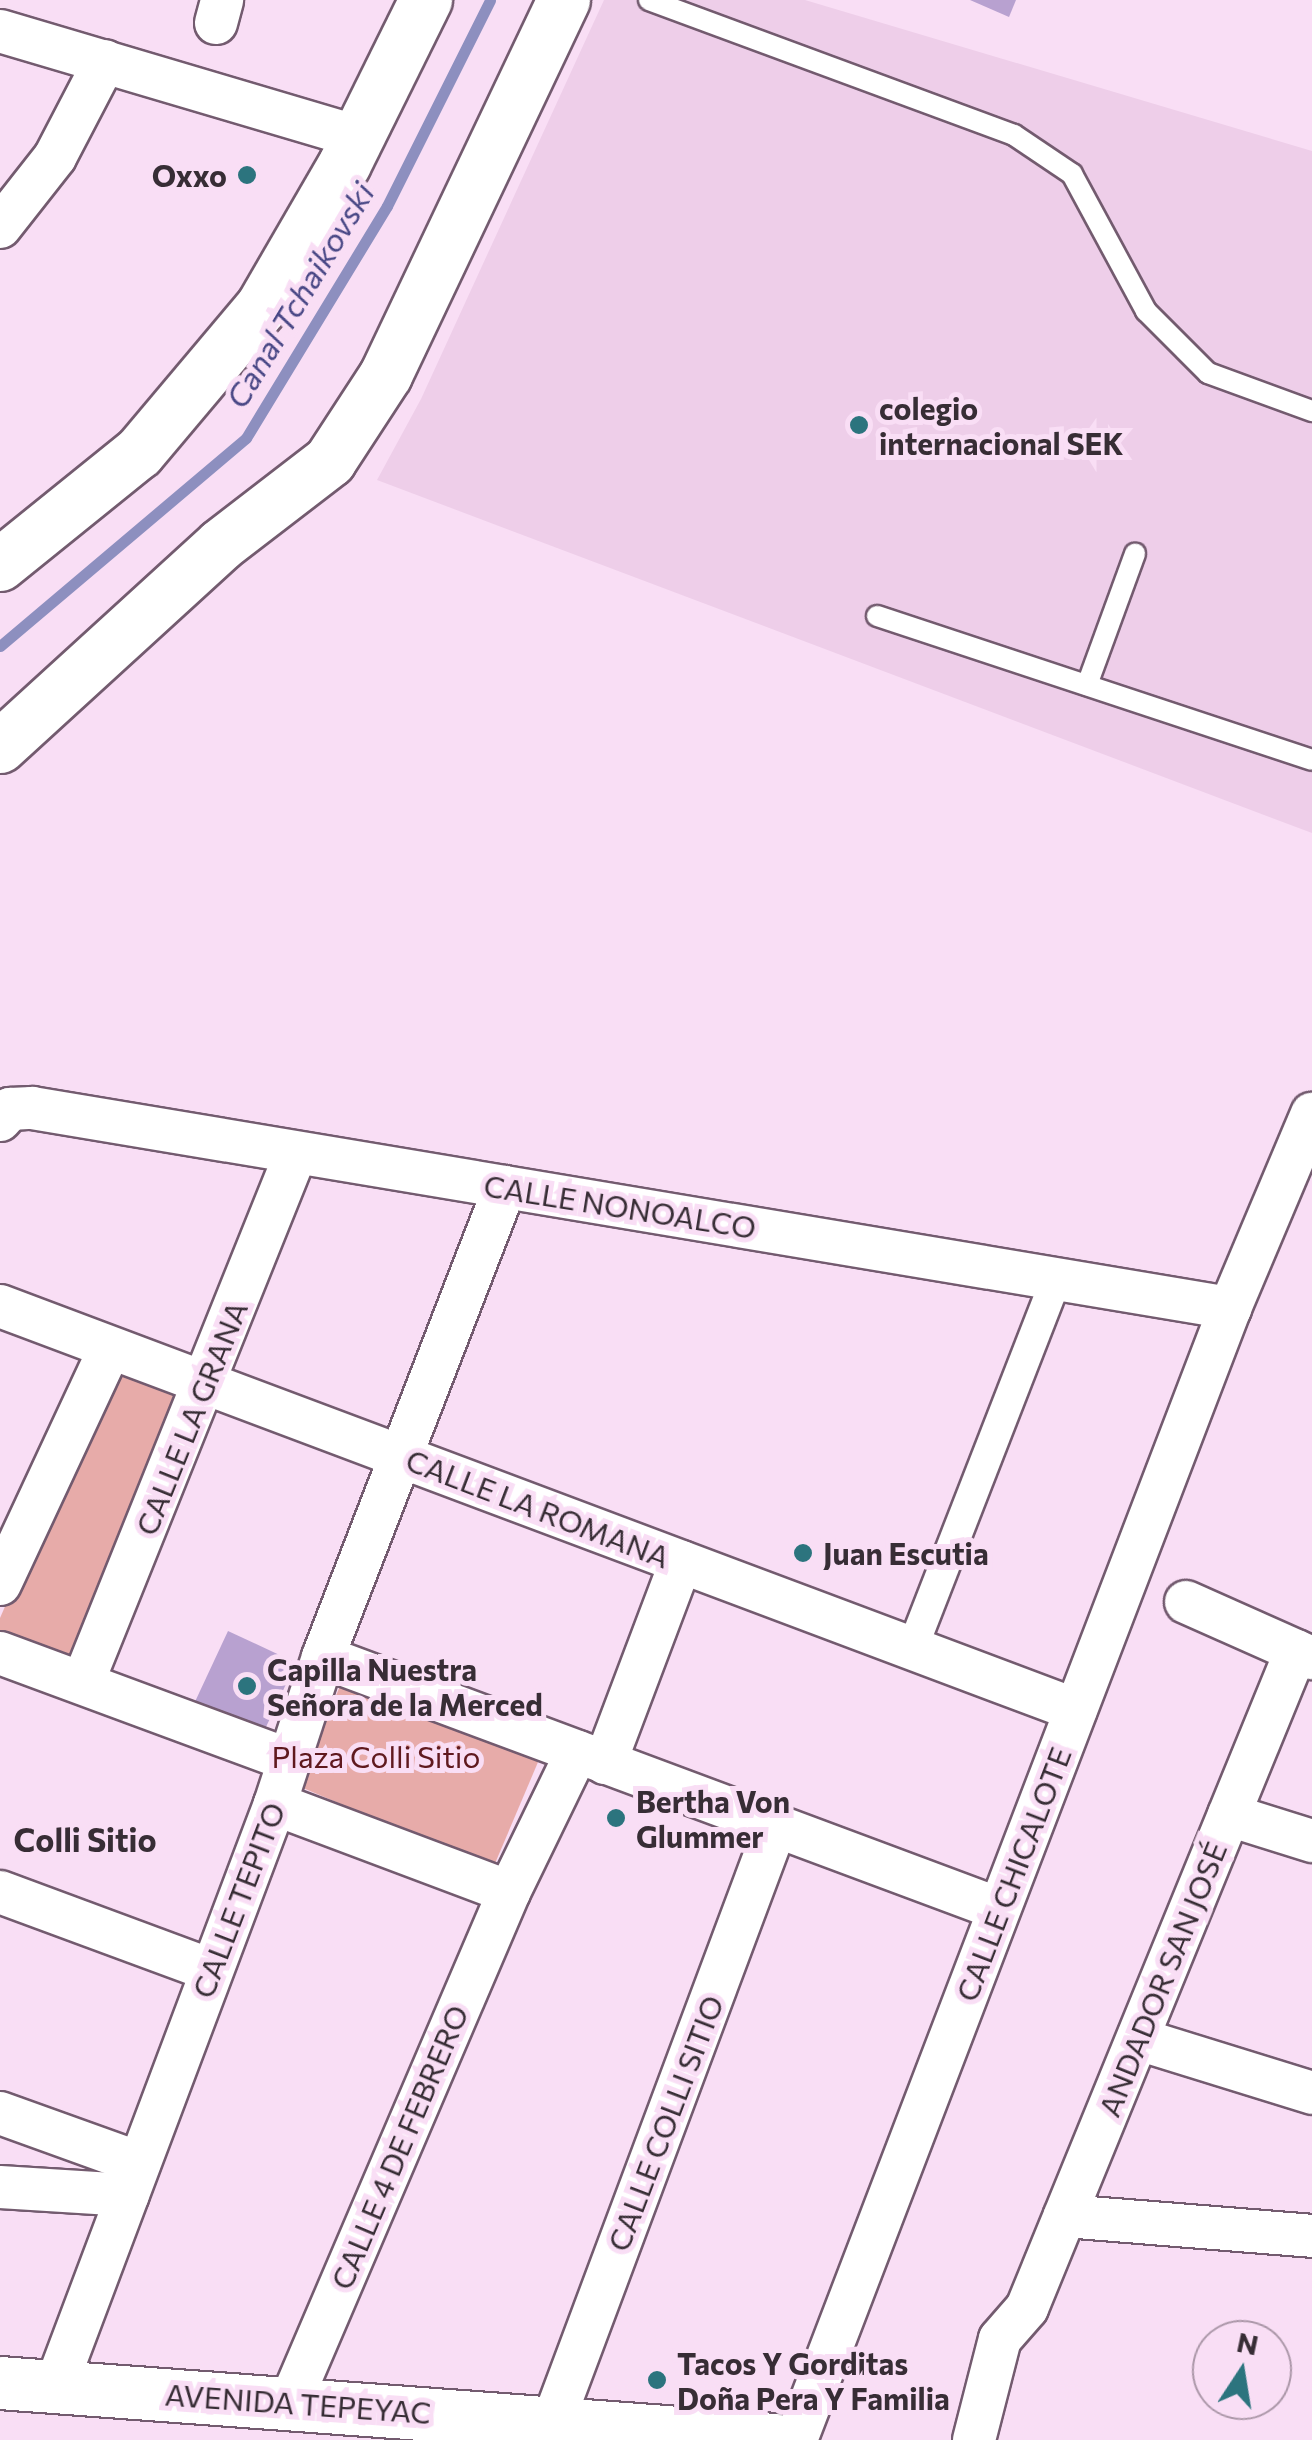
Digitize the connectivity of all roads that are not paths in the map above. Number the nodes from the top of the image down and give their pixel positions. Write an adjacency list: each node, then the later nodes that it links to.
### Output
1 (426, 0): 6 (street)
2 (564, 0): 13 (street)
3 (649, 0): 8 (lane)
4 (0, 31): 5 (street)
5 (105, 61): 6 (street); 7 (street)
6 (358, 136): 10 (street)
7 (0, 227)
8 (1312, 411)
9 (1135, 554): 12 (lane)
10 (0, 565)
11 (877, 616): 12 (lane)
12 (1087, 686): 14 (lane)
13 (0, 747)
14 (1312, 760)
15 (1312, 1114): 21 (street, CALLE CHICALOTE)
16 (5, 1115): 17 (street, CALLE NONOALCO)
17 (296, 1153): 18 (street, CALLE NONOALCO); 23 (street, CALLE LA GRANA)
18 (505, 1187): 19 (street, CALLE NONOALCO); 24 (street, CALLE TEPITO)
19 (1056, 1279): 21 (street, CALLE NONOALCO); 28 (street)
20 (0, 1306): 22 (street, CALLE LA ROMANA)
21 (1230, 1308): 33 (street, CALLE CHICALOTE)
22 (110, 1348): 23 (street, CALLE LA ROMANA); 26 (street)
23 (206, 1386): 24 (street, CALLE LA ROMANA); 32 (street, CALLE LA GRANA)
24 (403, 1458): 25 (street, CALLE LA ROMANA); 31 (street, CALLE TEPITO)
25 (681, 1562): 28 (street, CALLE LA ROMANA); 34 (street, CALLE 4 DE FEBRERO)
26 (0, 1584)
27 (1186, 1602): 30 (street)
28 (912, 1648): 33 (street, CALLE LA ROMANA)
29 (0, 1653): 32 (street)
30 (1304, 1654): 37 (street, ANDADOR SAN JOSÉ)
31 (323, 1657): 34 (street); 35 (street, CALLE TEPITO)
32 (82, 1682): 35 (street)
33 (1076, 1710): 42 (street, CALLE CHICALOTE)
34 (591, 1758): 38 (street); 40 (street, CALLE 4 DE FEBRERO)
35 (289, 1760): 36 (street, CALLE TEPITO)
36 (275, 1804): 40 (street); 43 (street, CALLE TEPITO)
37 (1228, 1815): 39 (street); 44 (street, ANDADOR SAN JOSÉ)
38 (776, 1826): 42 (street); 55 (street, CALLE COLLI SITIO)
39 (1312, 1840)
40 (515, 1878): 54 (street, CALLE 4 DE FEBRERO)
41 (0, 1892): 43 (street)
42 (1000, 1909): 57 (street, CALLE CHICALOTE)
43 (212, 1970): 47 (street, CALLE TEPITO)
44 (1138, 2039): 45 (street); 49 (street, ANDADOR SAN JOSÉ)
45 (1312, 2093)
46 (0, 2113): 47 (street)
47 (134, 2179): 48 (street); 53 (street, CALLE TEPITO)
48 (0, 2187)
49 (1066, 2216): 50 (street); 51 (street, ANDADOR SAN JOSÉ)
50 (1312, 2236)
51 (1027, 2308): 58 (street, ANDADOR SAN JOSÉ); 59 (street, ANDADOR SAN JOSÉ)
52 (0, 2383): 53 (street, AVENIDA TEPEYAC)
53 (55, 2388): 54 (street, AVENIDA TEPEYAC)
54 (290, 2403): 55 (street, AVENIDA TEPEYAC)
55 (554, 2420): 56 (street, AVENIDA TEPEYAC)
56 (775, 2440)
57 (796, 2440)
58 (974, 2440)
59 (1000, 2440)

